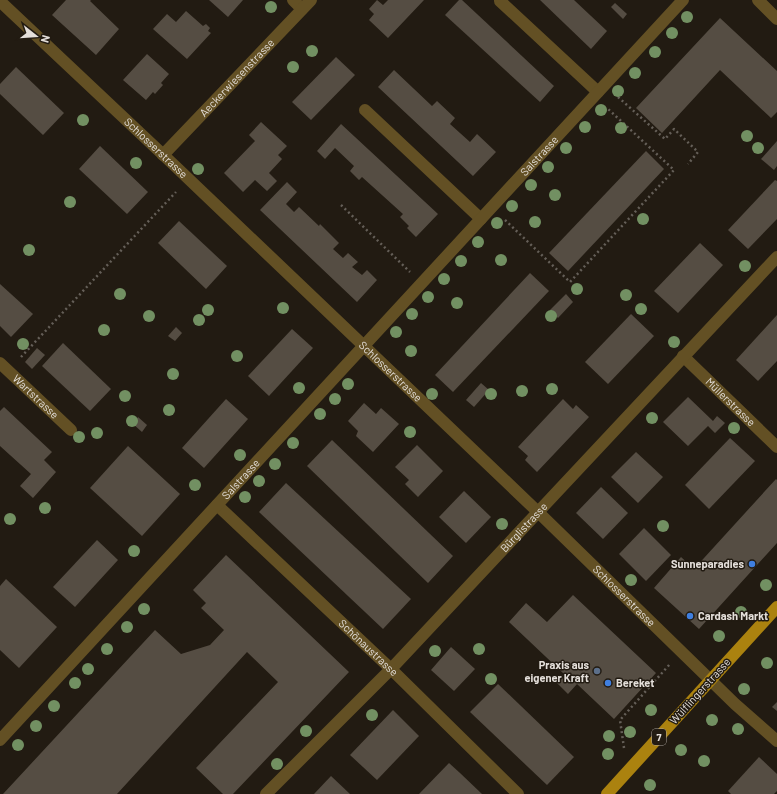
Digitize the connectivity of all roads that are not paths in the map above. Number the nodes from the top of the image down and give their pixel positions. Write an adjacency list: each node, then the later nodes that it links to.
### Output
1 (293, 0): 6 (street)
2 (683, 0): 8 (street, Salstrasse)
3 (758, 0): 7 (street)
4 (500, 1): 8 (street)
5 (3, 4): 10 (street, Schlosserstrasse)
6 (306, 4): 10 (street, Aeckerwiesenstrasse)
7 (777, 19)
8 (598, 92): 11 (street, Salstrasse)
9 (365, 110): 11 (street)
10 (163, 155): 13 (street, Schlosserstrasse)
11 (481, 219): 13 (street, Salstrasse)
12 (777, 257): 14 (street, Bürglistrasse)
13 (364, 346): 18 (street, Salstrasse); 19 (street, Schlosserstrasse)
14 (683, 356): 17 (street, Müllerstrasse); 19 (street, Bürglistrasse)
15 (4, 367): 16 (street, Wartstrasse)
16 (71, 430)
17 (777, 447)
18 (217, 505): 21 (street, Schönaustrasse); 23 (street, Salstrasse)
19 (538, 512): 21 (street, Bürglistrasse); 22 (street, Schlosserstrasse)
20 (777, 607): 22 (main road, Wülflingerstrasse / 7)
21 (391, 669): 25 (street, Bürglistrasse); 26 (street, Schönaustrasse)
22 (710, 679): 24 (street, Schlosserstrasse); 27 (main road, Wülflingerstrasse / 7)
23 (0, 740)
24 (777, 741)
25 (266, 794)
26 (518, 794)
27 (608, 794)

